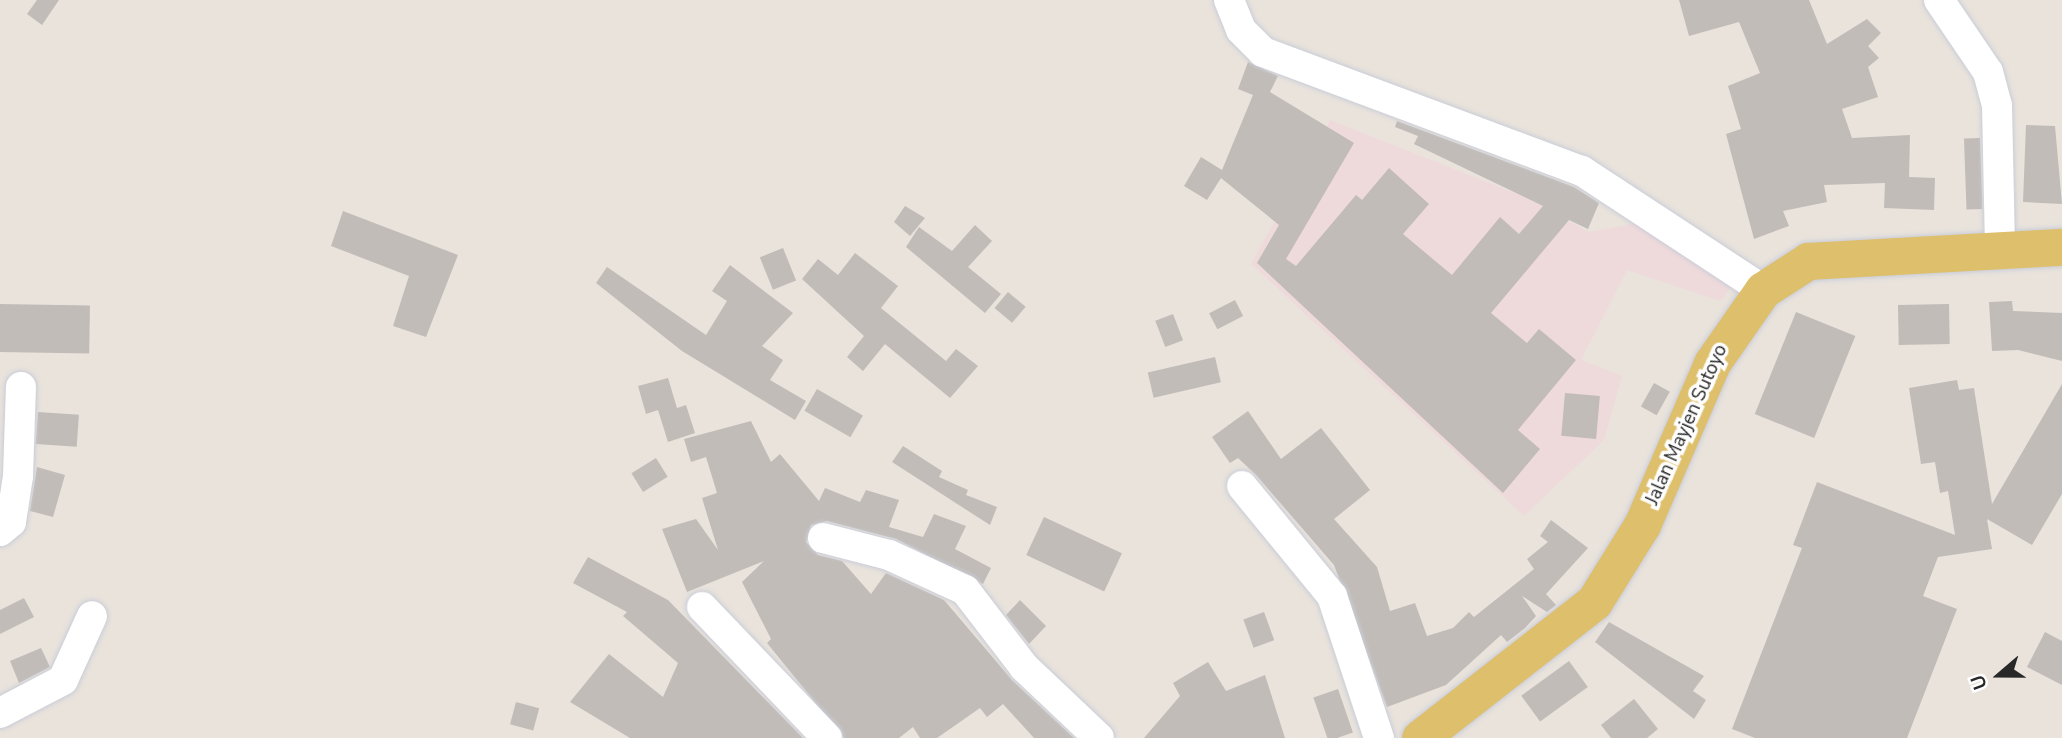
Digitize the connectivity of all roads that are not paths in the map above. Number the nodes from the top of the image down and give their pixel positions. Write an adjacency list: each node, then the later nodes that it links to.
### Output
1 (1229, 0): 5 (street)
2 (1938, 0): 3 (street)
3 (2000, 247): 4 (main road, Jalan Mayjen Sutoyo); 5 (main road, Jalan Mayjen Sutoyo)
4 (2062, 247)
5 (1763, 290): 16 (main road, Jalan Mayjen Sutoyo)
6 (21, 387): 8 (street)
7 (1242, 485): 15 (street)
8 (0, 531)
9 (823, 538): 14 (street)
10 (702, 607): 13 (street)
11 (92, 615): 12 (street)
12 (0, 713)
13 (827, 738)
14 (1099, 738)
15 (1379, 738)
16 (1420, 738)

